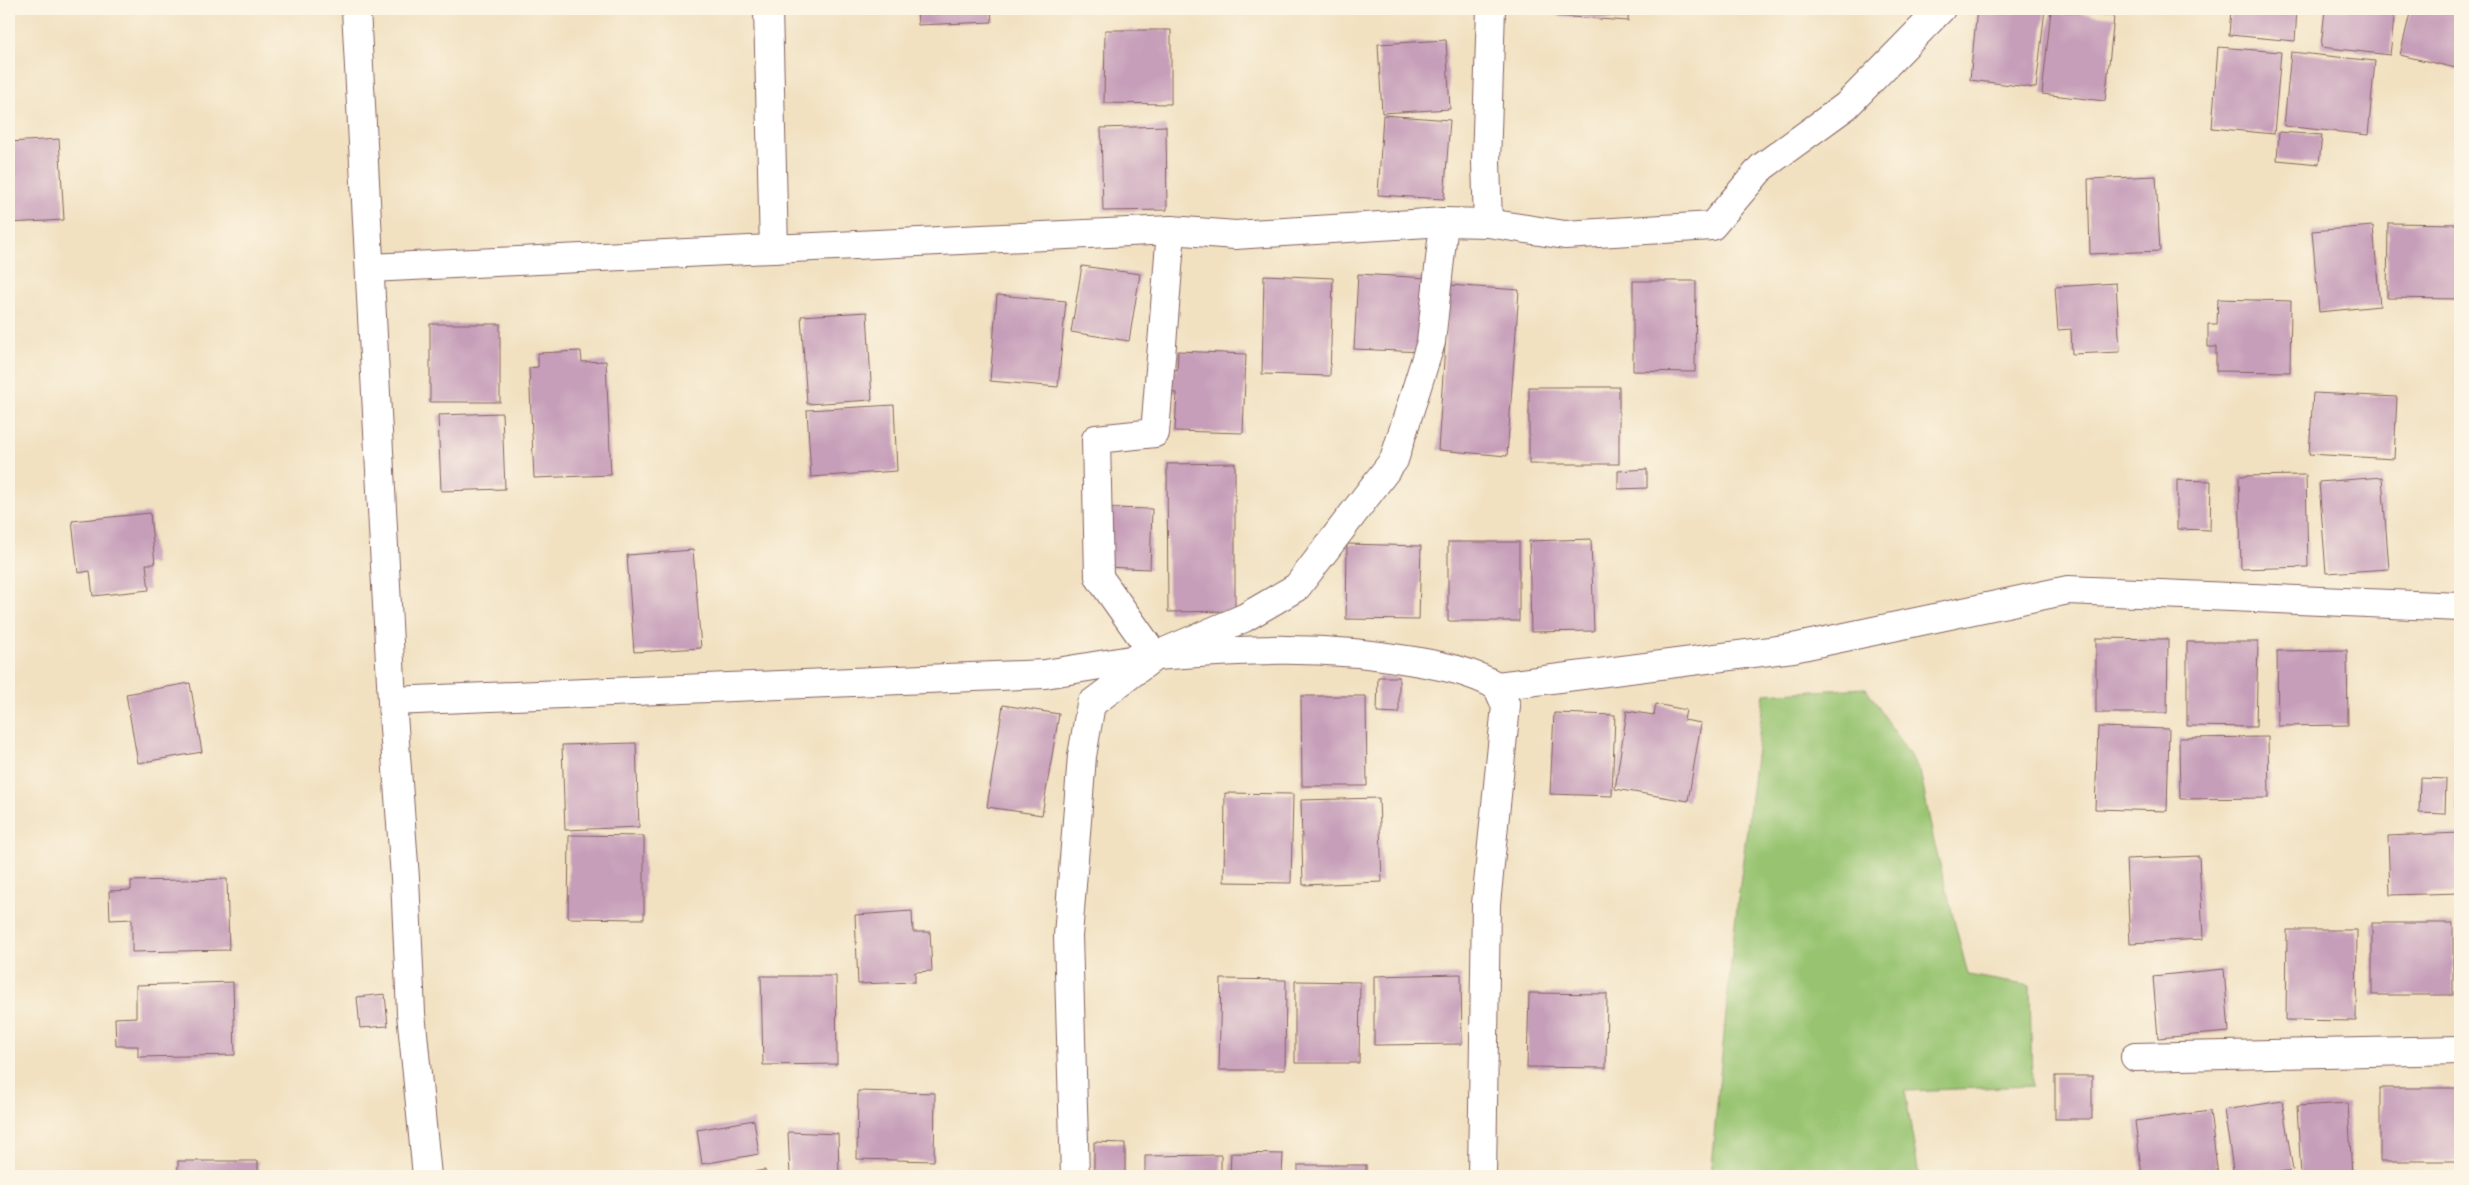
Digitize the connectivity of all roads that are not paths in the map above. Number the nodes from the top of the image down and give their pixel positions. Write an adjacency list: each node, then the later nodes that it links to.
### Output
1 (356, 9): 9 (street)
2 (768, 9): 8 (street)
3 (1491, 9): 6 (street)
4 (1941, 9): 6 (street)
5 (1444, 222): 6 (street); 7 (street); 11 (street)
6 (1488, 223)
7 (1171, 230): 8 (street); 11 (street)
8 (774, 249): 9 (street)
9 (370, 268): 13 (street)
10 (2460, 607): 12 (street)
11 (1155, 656): 12 (street); 13 (street); 17 (street)
12 (1497, 686): 18 (street)
13 (392, 701): 16 (street)
14 (2460, 1050): 15 (street)
15 (2136, 1057)
16 (426, 1176)
17 (1075, 1176)
18 (1482, 1176)

